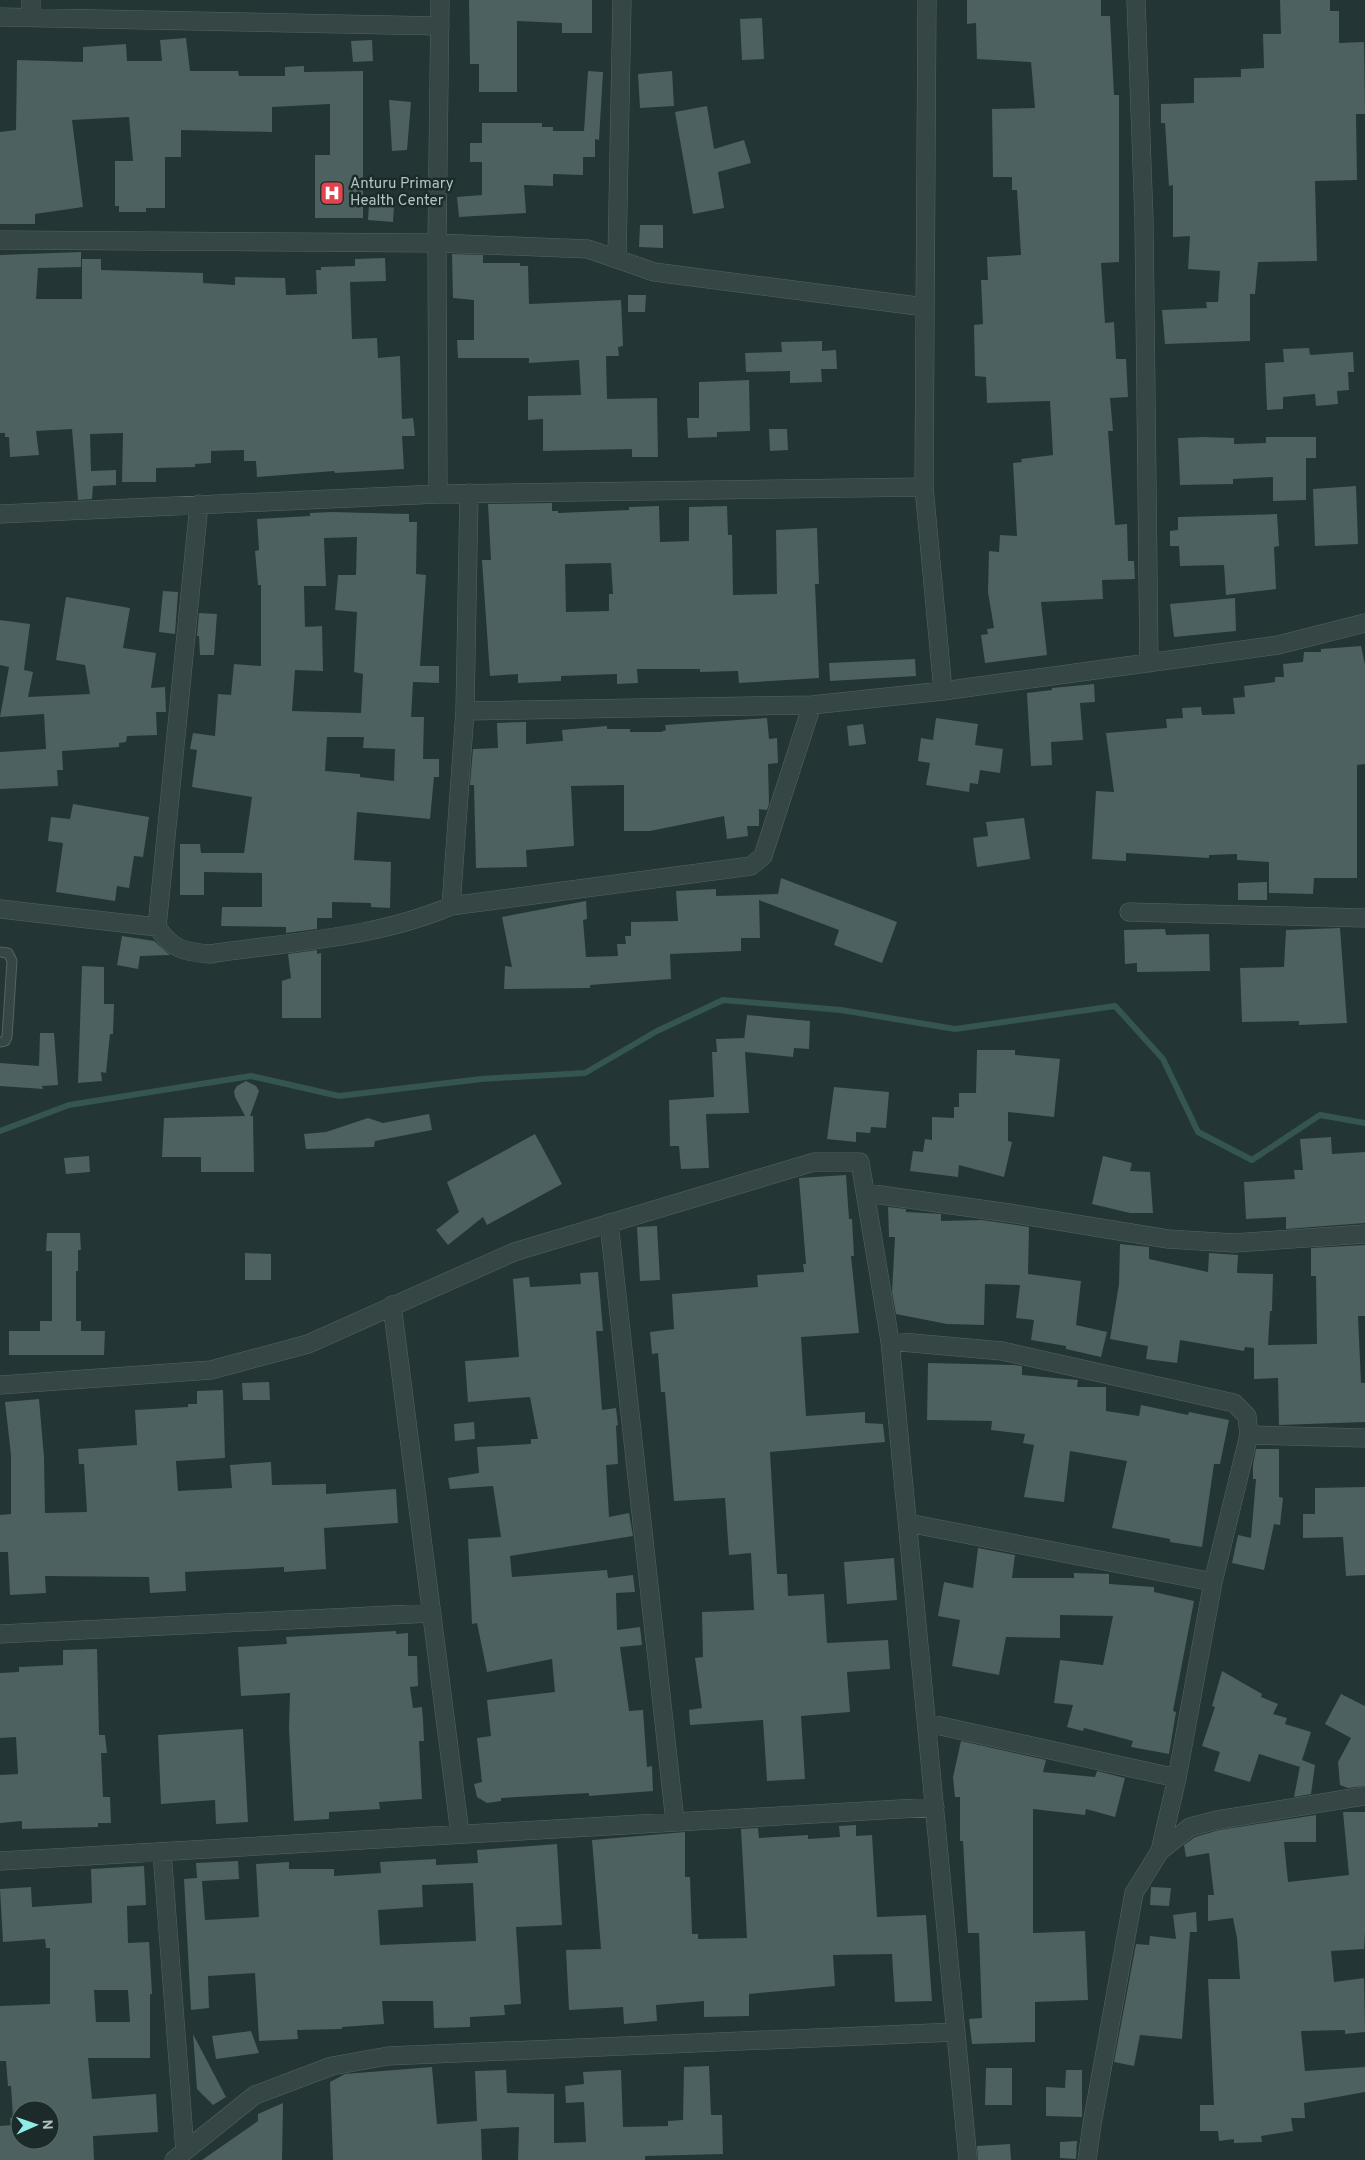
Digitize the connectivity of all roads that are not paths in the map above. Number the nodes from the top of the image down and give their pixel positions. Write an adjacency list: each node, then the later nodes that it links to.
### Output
1 (440, 0): 7 (street)
2 (622, 0): 10 (street)
3 (927, 0): 11 (street)
4 (1136, 0): 18 (street)
5 (31, 9): 6 (street); 7 (street)
6 (0, 17)
7 (440, 26): 9 (street)
8 (0, 240): 9 (street)
9 (437, 242): 10 (street); 14 (street)
10 (617, 257): 11 (street)
11 (925, 307): 12 (street)
12 (924, 487): 13 (street); 19 (street)
13 (469, 493): 14 (street); 21 (street)
14 (438, 494): 15 (street)
15 (199, 504): 16 (street); 26 (street)
16 (0, 514)
17 (1365, 623): 18 (street)
18 (1149, 663): 19 (street)
19 (943, 691): 20 (street)
20 (812, 705): 21 (street); 22 (street)
21 (465, 711): 22 (street)
22 (451, 906): 26 (street)
23 (0, 909): 26 (street)
24 (1128, 912): 25 (street)
25 (1365, 918)
26 (157, 926)
27 (0, 952): 28 (lane)
28 (0, 1042)
29 (866, 1193): 30 (street); 31 (street); 33 (street)
30 (609, 1223): 32 (street); 46 (street)
31 (1365, 1234)
32 (392, 1305): 34 (street); 39 (street)
33 (890, 1341): 35 (street); 37 (street)
34 (0, 1385)
35 (1249, 1435): 36 (street); 38 (street)
36 (1365, 1438)
37 (908, 1523): 38 (street); 41 (street)
38 (1212, 1582): 42 (street)
39 (432, 1613): 40 (street); 48 (street)
40 (0, 1634)
41 (927, 1723): 42 (street); 45 (street)
42 (1177, 1778): 43 (street)
43 (1173, 1796): 47 (street); 49 (street)
44 (1365, 1796): 47 (street)
45 (935, 1807): 46 (street); 52 (street)
46 (675, 1822): 48 (street)
47 (1190, 1827): 49 (street)
48 (460, 1834): 50 (street)
49 (1160, 1850): 55 (street)
50 (162, 1852): 51 (street); 53 (street)
51 (0, 1861)
52 (956, 2032): 53 (street); 54 (street)
53 (180, 2156)
54 (968, 2160)
55 (1087, 2160)

